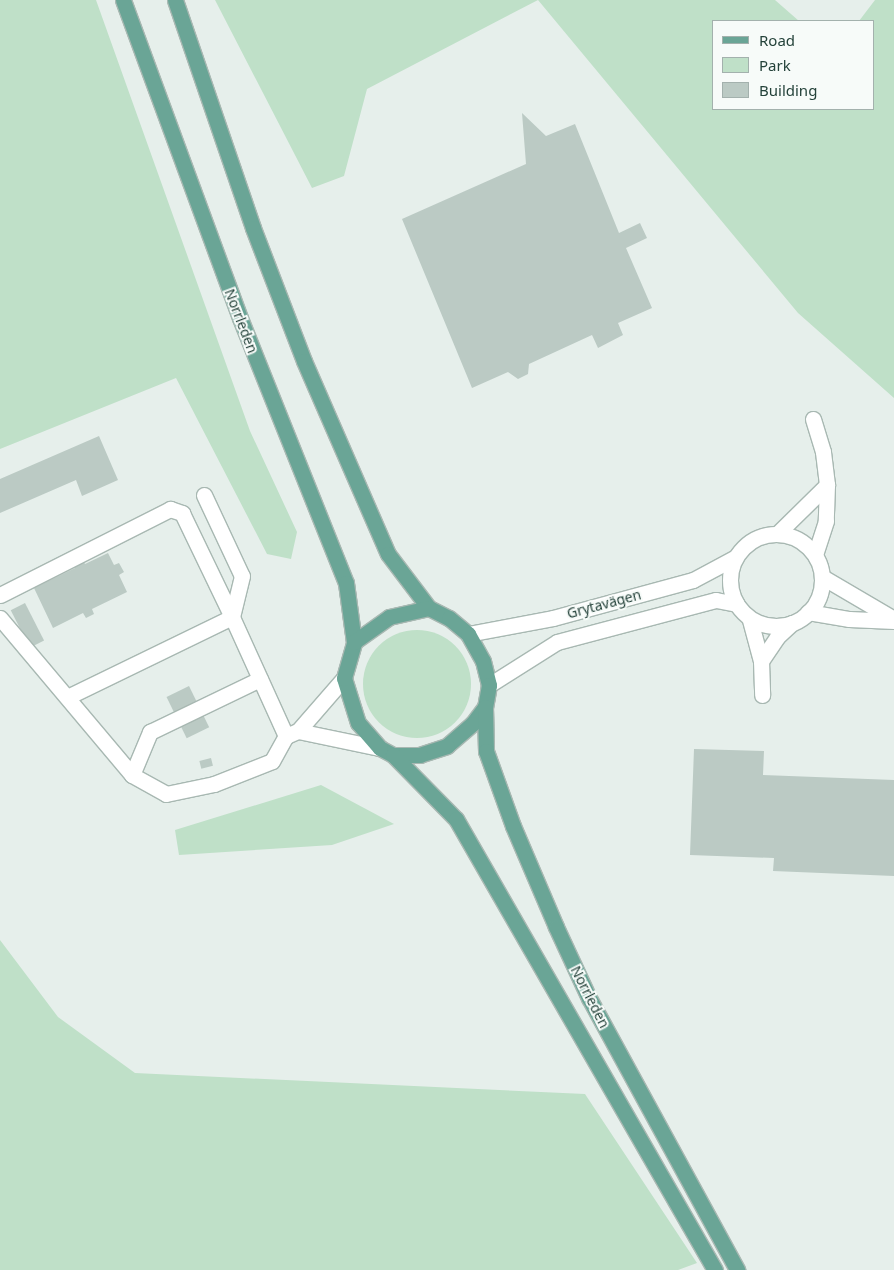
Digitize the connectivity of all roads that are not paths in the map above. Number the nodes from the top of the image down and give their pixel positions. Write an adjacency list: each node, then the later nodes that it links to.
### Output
1 (123, 0): 20 (main road, Norrleden)
2 (175, 0): 12 (main road)
3 (812, 419): 4 (street)
4 (827, 485): 6 (street); 7 (street)
5 (204, 495): 14 (street)
6 (778, 533): 7 (street); 8 (street)
7 (815, 554): 9 (street)
8 (734, 558): 11 (street); 19 (street, Grytavägen)
9 (824, 578): 13 (street); 17 (street)
10 (0, 595): 14 (street)
11 (737, 604): 16 (street); 24 (street, Grytavägen)
12 (429, 608): 19 (main road); 20 (main road)
13 (808, 612): 17 (street); 18 (street)
14 (232, 617): 23 (street); 26 (street)
15 (0, 618): 26 (street)
16 (750, 620): 18 (street); 21 (street)
17 (894, 620)
18 (792, 623): 21 (street)
19 (468, 634): 24 (main road)
20 (354, 642): 22 (main road)
21 (761, 661): 25 (street)
22 (344, 678): 28 (street); 29 (main road)
23 (260, 679): 28 (street); 30 (street)
24 (489, 685): 27 (main road)
25 (762, 695)
26 (67, 697): 30 (street)
27 (485, 707): 29 (main road); 32 (main road, Norrleden)
28 (292, 734): 29 (street); 30 (street)
29 (387, 751): 31 (main road, Norrleden)
30 (132, 775)
31 (716, 1270)
32 (737, 1270)

